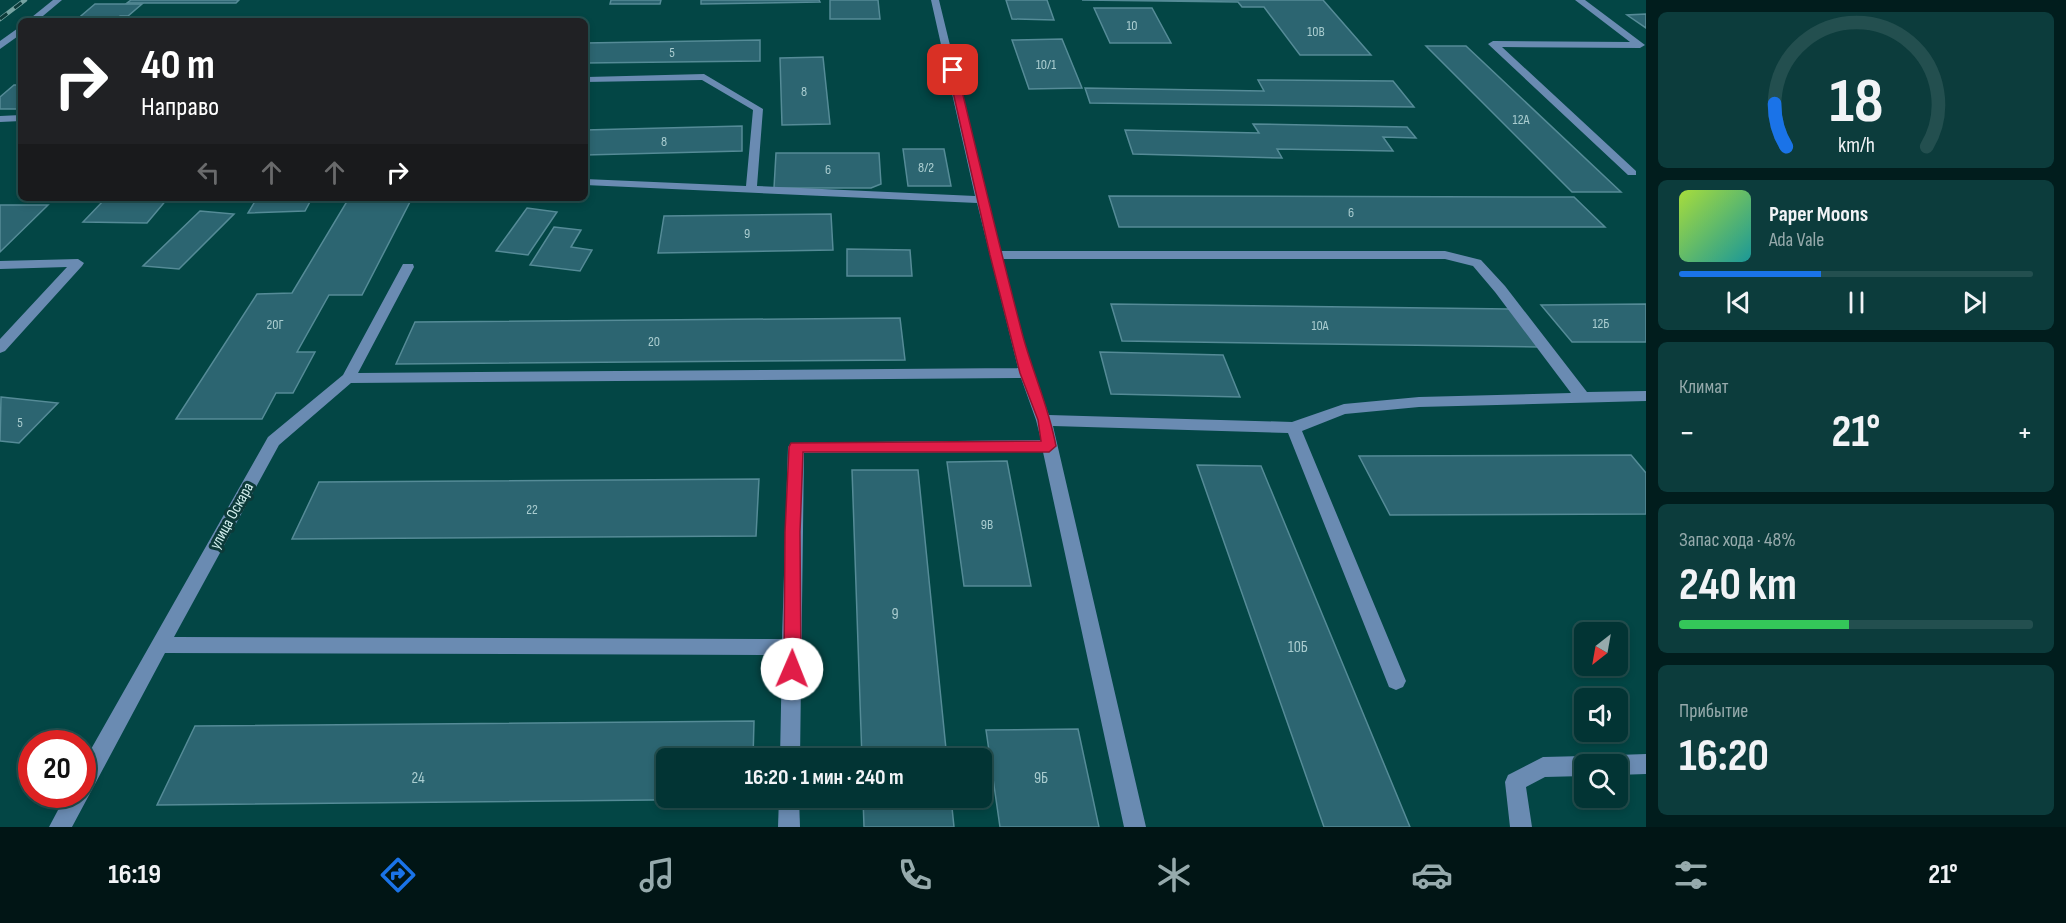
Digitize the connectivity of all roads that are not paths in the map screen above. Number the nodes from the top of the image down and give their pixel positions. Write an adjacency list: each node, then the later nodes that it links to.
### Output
1 (58, 0): 4 (street)
2 (1579, 0): 6 (street)
3 (938, 2): 14 (street)
4 (36, 18)
5 (18, 31): 7 (street)
6 (1643, 44): 11 (street)
7 (0, 46)
8 (588, 80): 13 (street)
9 (18, 118): 10 (street)
10 (0, 119)
11 (1632, 173)
12 (588, 182): 13 (street)
13 (751, 191): 14 (street)
14 (983, 200): 15 (street)
15 (995, 255): 19 (street); 22 (street)
16 (0, 265): 18 (street)
17 (408, 267): 20 (street, улица Оскара)
18 (0, 348)
19 (1026, 373): 20 (street); 23 (street)
20 (348, 378): 26 (street, улица Оскара)
21 (1646, 396): 22 (street)
22 (1583, 398): 24 (street)
23 (1044, 420): 24 (street); 25 (street)
24 (1293, 428): 28 (street)
25 (1049, 446): 27 (street); 38 (street)
26 (161, 645): 27 (street); 30 (street, улица Оскара)
27 (793, 647): 29 (street)
28 (1396, 681)
29 (790, 748)
30 (96, 761)
31 (1646, 764): 32 (street)
32 (1628, 765)
33 (1574, 766): 39 (street)
34 (71, 808): 36 (street)
35 (789, 808): 37 (street)
36 (60, 827)
37 (789, 827)
38 (1135, 827)
39 (1521, 827)

